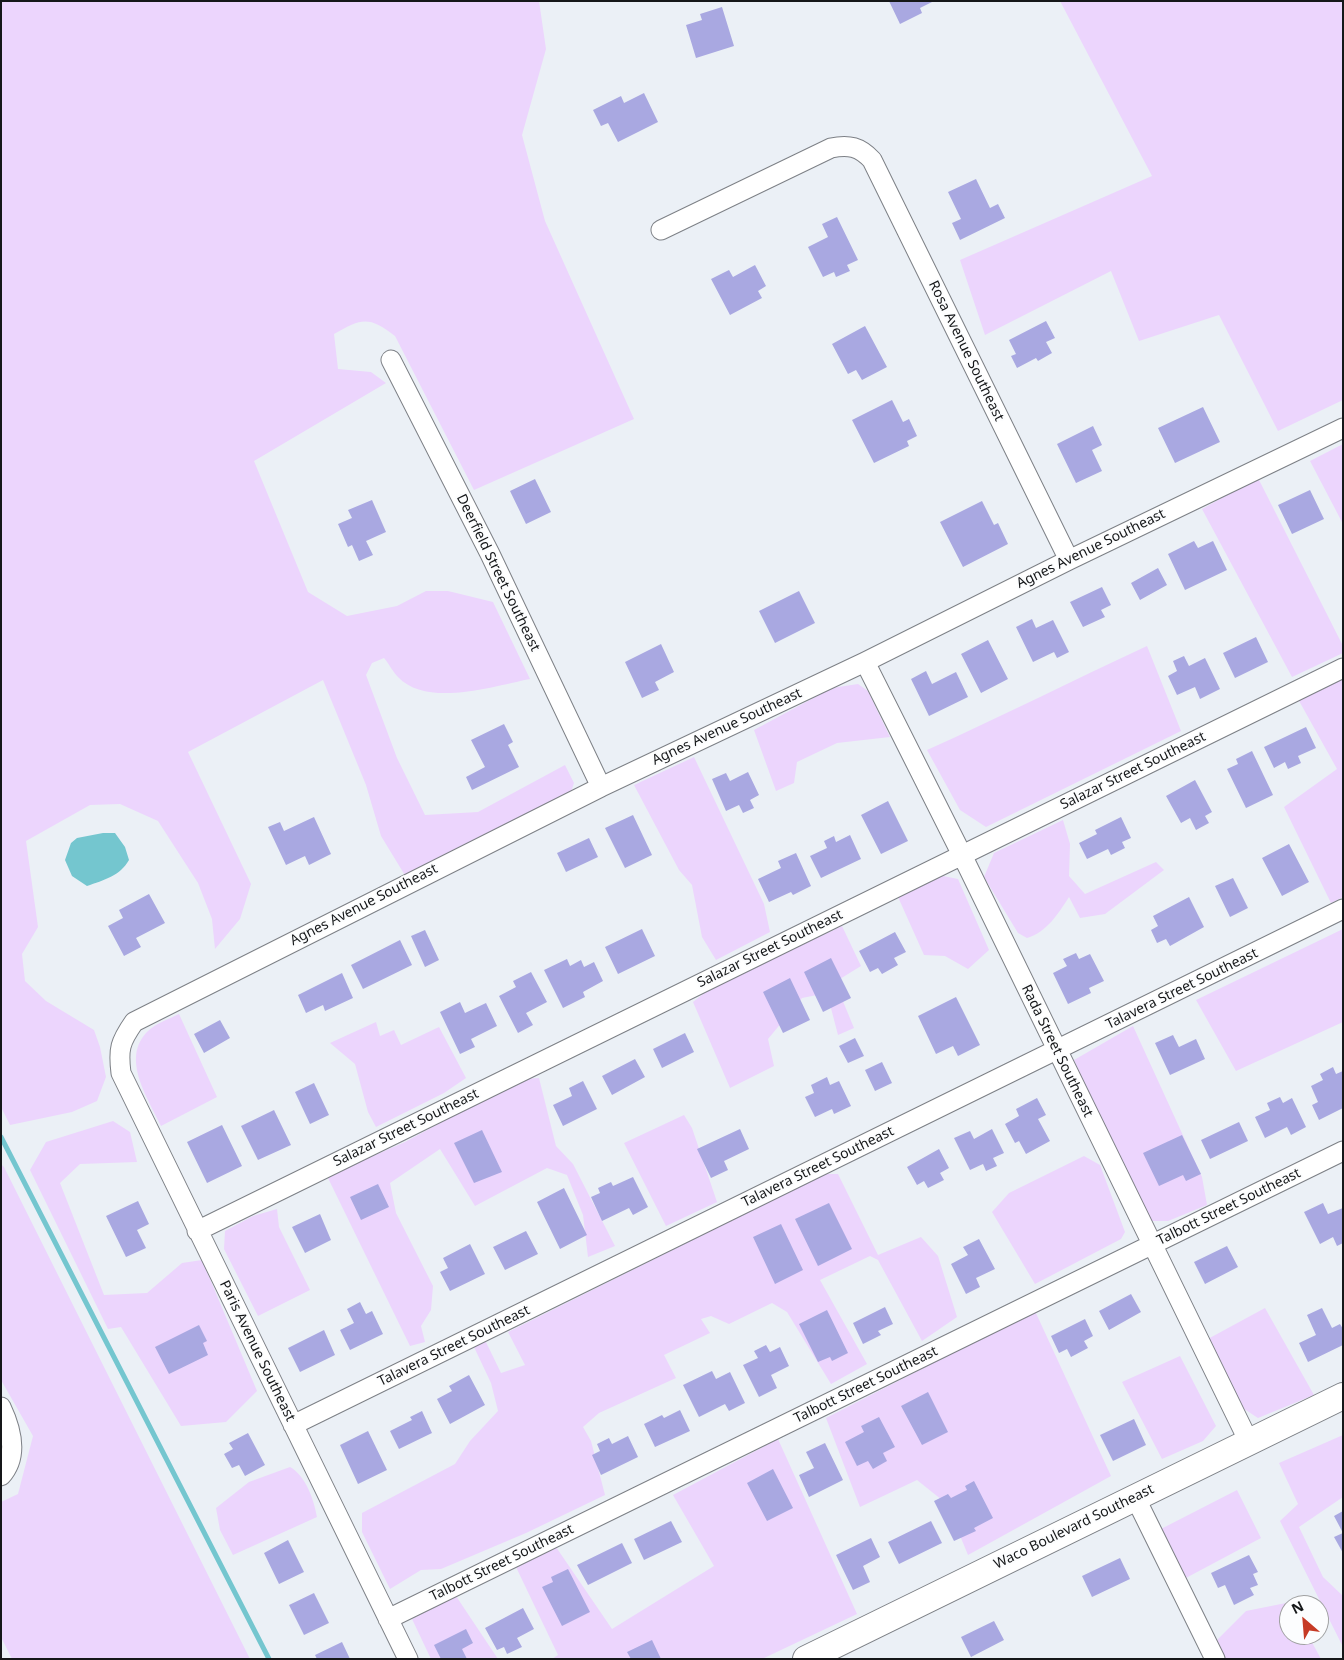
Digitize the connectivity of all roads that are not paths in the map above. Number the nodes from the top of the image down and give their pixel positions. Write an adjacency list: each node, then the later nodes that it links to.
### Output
1 (660, 230): 4 (street, Rosa Avenue Southeast)
2 (391, 360): 7 (street, Deerfield Street Southeast)
3 (1343, 428): 4 (street, Agnes Avenue Southeast)
4 (1068, 560): 5 (street, Agnes Avenue Southeast)
5 (865, 662): 7 (street, Agnes Avenue Southeast); 8 (street, Rada Street Southeast)
6 (1343, 668): 8 (street, Salazar Street Southeast)
7 (601, 787): 10 (street, Agnes Avenue Southeast)
8 (962, 855): 11 (street, Rada Street Southeast); 13 (street, Salazar Street Southeast)
9 (1343, 910): 11 (street, Talavera Street Southeast)
10 (122, 1040): 13 (street, Paris Avenue Southeast)
11 (1056, 1050): 14 (street, Rada Street Southeast); 17 (street, Talavera Street Southeast)
12 (1343, 1151): 14 (street, Talbott Street Southeast)
13 (197, 1231): 17 (street, Paris Avenue Southeast)
14 (1153, 1244): 18 (street, Rada Street Southeast); 21 (street, Talbott Street Southeast)
15 (1343, 1396): 18 (street, Waco Boulevard Southeast)
16 (1, 1406): 19 (street)
17 (293, 1425): 21 (street, Paris Avenue Southeast)
18 (1249, 1442): 20 (street, Waco Boulevard Southeast)
19 (1, 1476)
20 (1135, 1497): 23 (street, Waco Boulevard Southeast); 24 (street)
21 (388, 1619): 22 (street, Paris Avenue Southeast)
22 (408, 1659)
23 (806, 1659)
24 (1215, 1659)

